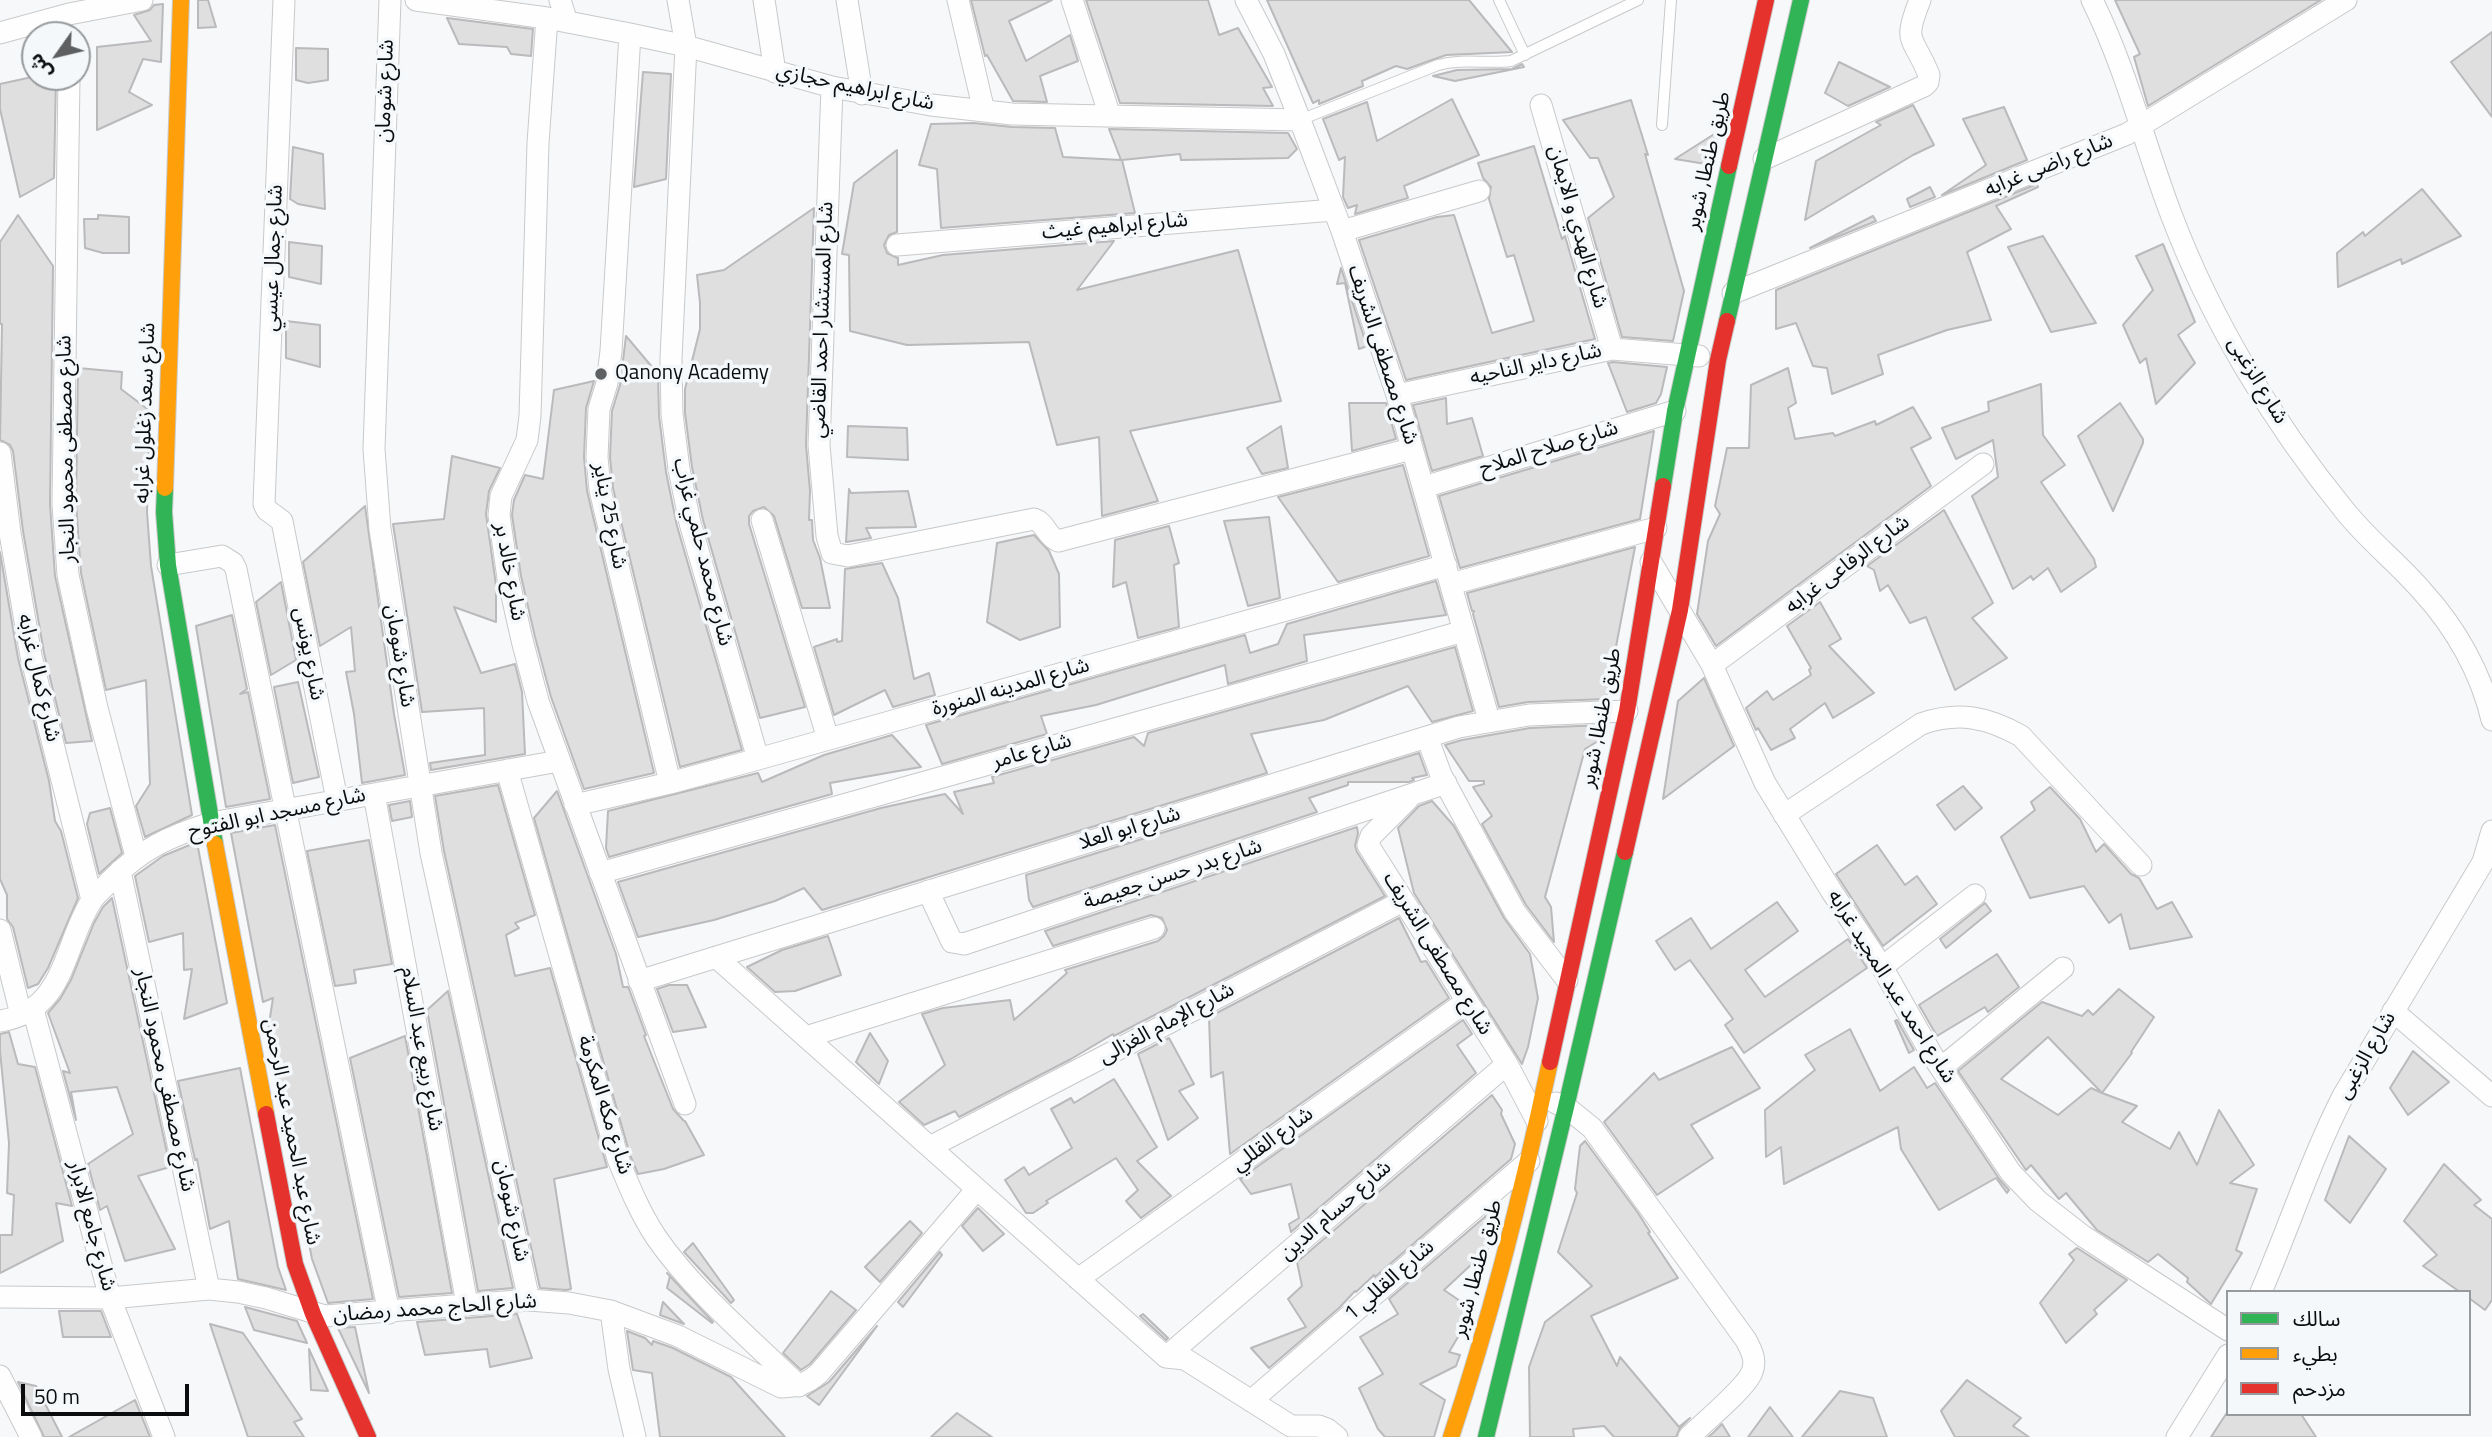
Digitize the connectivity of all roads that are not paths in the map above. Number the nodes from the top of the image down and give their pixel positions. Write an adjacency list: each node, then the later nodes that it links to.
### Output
1 (142, 0): 23 (street)
2 (181, 0): 58 (street, شارع سعد زغلول غرابه)
3 (284, 0): 54 (street, شارع جمال عيسي)
4 (390, 0): 73 (street, شارع شومان)
5 (416, 0): 21 (street, شارع ابراهيم حجازي)
6 (560, 0): 22 (street)
7 (678, 0): 27 (street, شارع محمد حلمي غراب)
8 (764, 0): 29 (street)
9 (847, 0): 32 (street)
10 (958, 0): 34 (street)
11 (1072, 0): 35 (street)
12 (1246, 0): 36 (street, شارع مصطفى الشريف)
13 (1499, 0): 28 (lane)
14 (1638, 0): 28 (lane)
15 (1671, 0): 37 (lane)
16 (1766, 0): 46 (street, طريق طنطا, شوبر)
17 (1801, 0): 39 (street)
18 (1920, 0): 39 (street)
19 (2092, 0): 38 (street, شارع الزغبى)
20 (2346, 0): 38 (street, شارع راضى غرابه)
21 (501, 5): 22 (street, شارع ابراهيم حجازي)
22 (557, 20): 26 (street, شارع ابراهيم حجازي); 69 (street, شارع خالد بر)
23 (78, 21)
24 (21, 30): 25 (street)
25 (0, 33)
26 (630, 34): 27 (street, شارع ابراهيم حجازي); 71 (street, شارع 25 يناير)
27 (686, 47): 29 (street, شارع ابراهيم حجازي); 68 (street, شارع محمد حلمي غراب)
28 (1525, 55): 36 (lane)
29 (775, 72): 30 (street, شارع ابراهيم حجازي)
30 (832, 86): 32 (street, شارع ابراهيم حجازي); 50 (street, شارع المستشار احمد القاضي)
31 (69, 91): 82 (street, شارع مصطفى محمود النجار)
32 (862, 94): 34 (street, شارع ابراهيم حجازي)
33 (1541, 105): 45 (street, شارع الهدي و الايمان)
34 (984, 111): 35 (street, شارع ابراهيم حجازي)
35 (1110, 116): 36 (street, شارع ابراهيم حجازي)
36 (1300, 120): 41 (street, شارع مصطفى الشريف)
37 (1662, 125)
38 (2141, 127): 44 (street, شارع راضى غرابه); 65 (street, شارع الزغبى)
39 (1764, 159): 44 (street)
40 (1479, 191): 42 (street)
41 (1334, 210): 42 (street, شارع مصطفى الشريف); 43 (street, شارع ابراهيم غيث)
42 (1342, 231): 48 (street, شارع مصطفى الشريف)
43 (897, 245)
44 (1733, 293): 47 (street)
45 (1612, 349): 46 (street, شارع داير الناحيه); 48 (street, شارع داير الناحيه)
46 (1688, 354): 47 (street, شارع داير الناحيه); 49 (street, طريق طنطا, شوبر)
47 (1718, 360): 60 (street)
48 (1397, 395): 50 (street, شارع مصطفى الشريف)
49 (1675, 411): 53 (street, شارع صلاح الملاح); 56 (street, طريق طنطا, شوبر)
50 (1411, 449): 53 (street, شارع مصطفى الشريف)
51 (0, 453): 88 (street, شارع كمال غرابه)
52 (1983, 464): 62 (street, شارع الرفاعى غرابه)
53 (1424, 487): 59 (street, شارع مصطفى الشريف)
54 (272, 514): 76 (street, شارع يونس)
55 (762, 520): 67 (street)
56 (1656, 528): 57 (street, طريق طنطا, شوبر); 59 (street, شارع المدينه المنورة)
57 (1651, 562): 60 (street, شارع احمد عبد المجيد غرابه); 63 (street, طريق طنطا, شوبر)
58 (168, 565): 78 (street); 80 (street, شارع سعد زغلول غرابه)
59 (1449, 574): 61 (street, شارع مصطفى الشريف); 67 (street, شارع المدينه المنورة)
60 (1680, 610): 62 (street, شارع احمد عبد المجيد غرابه); 107 (street)
61 (1464, 631): 64 (street, شارع مصطفى الشريف); 85 (street, شارع عامر)
62 (1712, 665): 79 (street, شارع احمد عبد المجيد غرابه)
63 (1628, 711): 64 (street, شارع ابو العلا); 95 (street, طريق طنطا, شوبر)
64 (1489, 720): 66 (street, شارع ابو العلا)
65 (2492, 720)
66 (1427, 737): 72 (street); 86 (street, شارع ابو العلا)
67 (828, 739): 68 (street, شارع المدينه المنورة)
68 (758, 759): 71 (street, شارع المدينه المنورة)
69 (559, 761): 70 (street, شارع مسجد ابو الفتوح); 77 (street, شارع خالد بر)
70 (507, 770): 73 (street, شارع مسجد ابو الفتوح); 126 (street, شارع مكه المكرمة)
71 (670, 783): 77 (street, شارع المدينه المنورة)
72 (1446, 783): 75 (street, شارع بدر حسن جعيصة); 95 (street)
73 (419, 786): 74 (street, شارع مسجد ابو الفتوح); 117 (street, شارع شومان)
74 (374, 794): 76 (street, شارع مسجد ابو الفتوح); 118 (street, شارع ربيع عبد السلام)
75 (1412, 796): 86 (street, شارع بدر حسن جعيصة); 89 (street, شارع مصطفى الشريف)
76 (337, 800): 78 (street, شارع مسجد ابو الفتوح)
77 (575, 805): 85 (street, شارع خالد بر)
78 (286, 809): 80 (street, شارع مسجد ابو الفتوح); 120 (street)
79 (1784, 815): 83 (street); 93 (street, شارع احمد عبد المجيد غرابه)
80 (211, 823): 82 (street, شارع مسجد ابو الفتوح); 121 (street, شارع عبد الحميد عبد الرحمن)
81 (2492, 831): 98 (street, شارع الزغبى)
82 (136, 856): 84 (street, شارع مسجد ابو الفتوح)
83 (2141, 865)
84 (120, 871): 88 (street, شارع مسجد ابو الفتوح); 113 (street, شارع مصطفى محمود النجار)
85 (600, 873): 96 (street, شارع خالد بر)
86 (928, 891): 92 (street, شارع ابو العلا)
87 (1975, 895): 93 (street)
88 (92, 900): 99 (street, شارع مسجد ابو الفتوح)
89 (1403, 901): 97 (street, شارع مصطفى الشريف); 109 (street, شارع الإمام الغزالى)
90 (1154, 928): 101 (street)
91 (0, 930): 99 (street, شارع جامع الابرار)
92 (716, 957): 96 (street, شارع ابو العلا); 101 (street)
93 (1882, 967): 103 (street, شارع احمد عبد المجيد غرابه)
94 (2063, 968): 103 (street)
95 (1567, 979): 105 (street, طريق طنطا, شوبر)
96 (639, 981): 106 (street, شارع خالد بر)
97 (1467, 1001): 102 (street, شارع مصطفى الشريف); 112 (street, شارع القللي)
98 (2393, 1011): 104 (street); 114 (street, شارع الزغبى)
99 (27, 1012): 100 (street); 116 (street, شارع جامع الابرار)
100 (0, 1021)
101 (806, 1037): 109 (street)
102 (1507, 1064): 108 (street, شارع مصطفى الشريف); 123 (street, شارع حسام الدين)
103 (1941, 1069): 122 (street, شارع احمد عبد المجيد غرابه)
104 (2492, 1096)
105 (1542, 1099): 107 (street); 108 (street, طريق طنطا, شوبر)
106 (685, 1104)
107 (1566, 1107): 134 (street); 135 (street)
108 (1537, 1121): 110 (street, طريق طنطا, شوبر)
109 (930, 1147): 111 (street)
110 (1529, 1161): 127 (street, شارع القللي 1); 133 (street, طريق طنطا, شوبر)
111 (977, 1189): 112 (street); 126 (street)
112 (1078, 1279): 123 (street)
113 (209, 1289): 116 (street, شارع الحاج محمد رمضان); 121 (street, شارع الحاج محمد رمضان)
114 (2262, 1290)
115 (0, 1297): 116 (street, شارع الحاج محمد رمضان)
116 (110, 1298): 129 (street, شارع جامع الابرار)
117 (529, 1300): 118 (street, شارع الحاج محمد رمضان); 119 (street, شارع الحاج محمد رمضان)
118 (467, 1304): 120 (street, شارع الحاج محمد رمضان)
119 (611, 1311): 126 (street, شارع الحاج محمد رمضان); 131 (street)
120 (389, 1312): 121 (street, شارع الحاج محمد رمضان)
121 (313, 1314): 130 (street, شارع عبد الحميد عبد الرحمن)
122 (2226, 1329)
123 (1166, 1357): 127 (street)
124 (2226, 1358): 136 (street)
125 (0, 1376): 128 (street)
126 (799, 1386)
127 (1251, 1401): 132 (street)
128 (31, 1437)
129 (164, 1437)
130 (368, 1437)
131 (635, 1437)
132 (1337, 1437)
133 (1451, 1437)
134 (1486, 1437)
135 (1689, 1437)
136 (2177, 1437)

